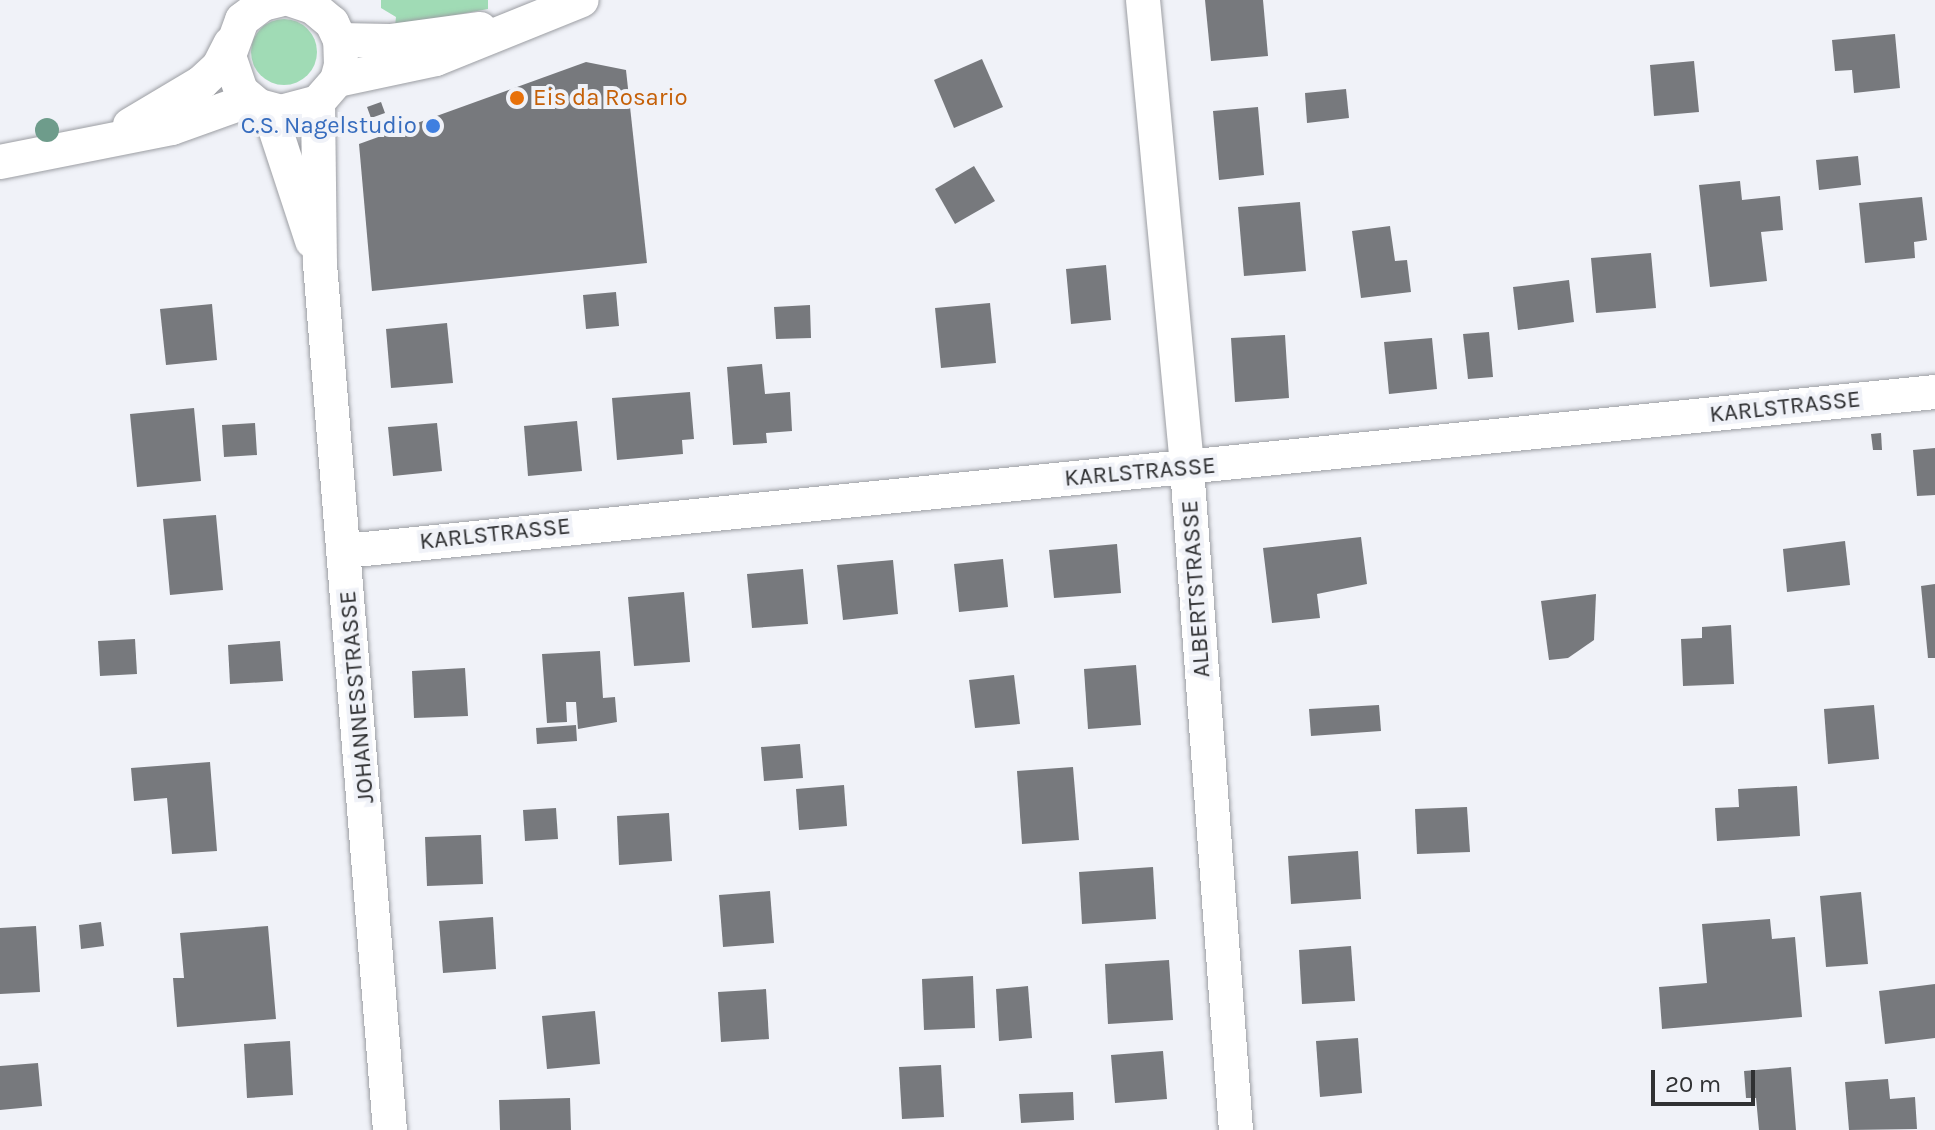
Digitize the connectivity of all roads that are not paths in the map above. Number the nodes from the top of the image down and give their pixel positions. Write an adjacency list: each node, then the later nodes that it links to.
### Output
1 (279, 0): 7 (street)
2 (292, 0): 5 (street)
3 (582, 0): 6 (street)
4 (1143, 0): 14 (street, ALBERTSTRASSE)
5 (337, 21): 6 (street); 8 (street, JOHANNESSTRASSE)
6 (500, 31): 8 (street)
7 (230, 44): 9 (street, JOHANNESSTRASSE); 10 (street)
8 (327, 91): 9 (street); 12 (street, JOHANNESSTRASSE)
9 (260, 105): 10 (street); 12 (street, JOHANNESSTRASSE)
10 (104, 138): 11 (street)
11 (0, 162)
12 (320, 264): 15 (street, JOHANNESSTRASSE)
13 (1935, 392): 14 (street, KARLSTRASSE)
14 (1187, 468): 15 (street, KARLSTRASSE); 17 (street, ALBERTSTRASSE)
15 (345, 551): 16 (street, JOHANNESSTRASSE)
16 (390, 1130)
17 (1236, 1130)

